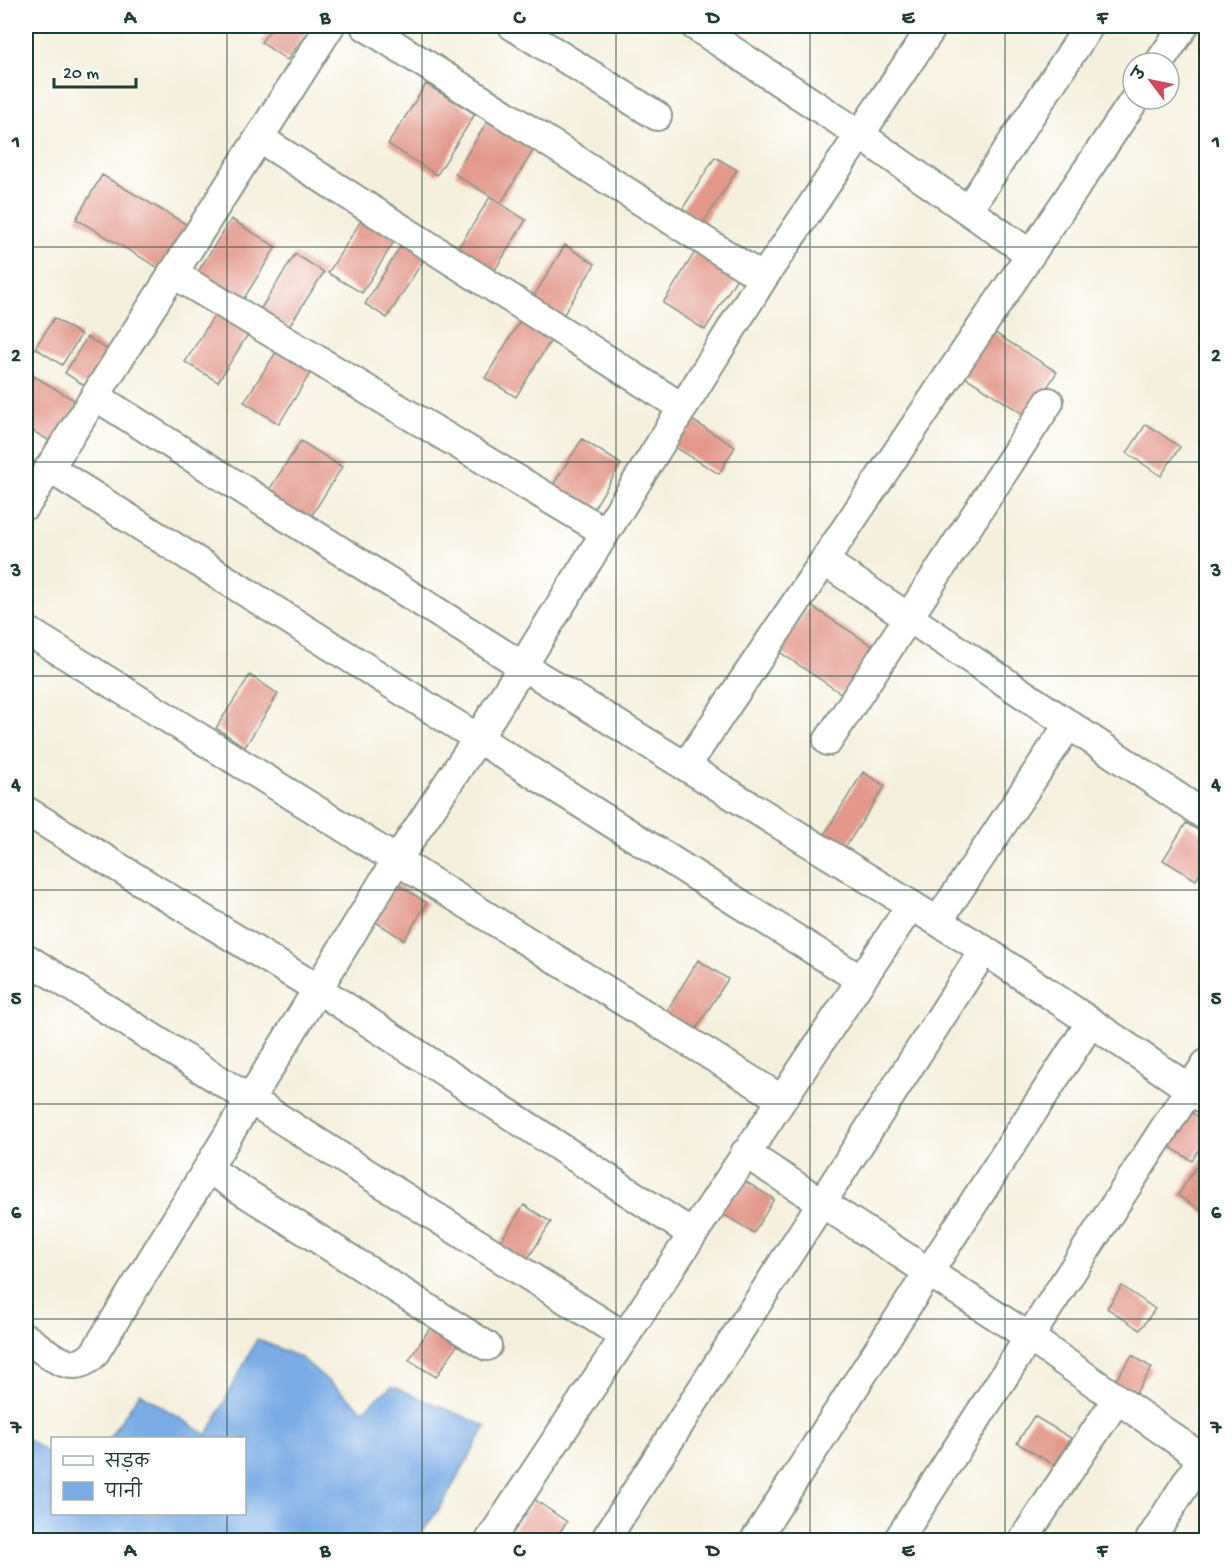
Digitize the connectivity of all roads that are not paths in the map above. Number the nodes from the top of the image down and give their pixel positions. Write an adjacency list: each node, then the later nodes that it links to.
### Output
1 (330, 26): 12 (street)
2 (365, 26): 16 (street)
3 (513, 26): 10 (street)
4 (695, 26): 11 (street)
5 (933, 26): 11 (street)
6 (1089, 26): 13 (street)
7 (1185, 26): 8 (street)
8 (1167, 51)
9 (1127, 111): 14 (street)
10 (657, 116)
11 (859, 134): 13 (street); 16 (street)
12 (258, 138): 15 (street); 19 (street)
13 (968, 210): 14 (street)
14 (1030, 254): 23 (street)
15 (172, 273): 17 (street); 22 (street)
16 (763, 278): 19 (street)
17 (95, 396): 20 (street); 26 (street)
18 (1049, 402): 24 (street)
19 (683, 408): 22 (street)
20 (50, 468): 21 (street); 28 (street)
21 (26, 505)
22 (605, 532): 26 (street)
23 (824, 561): 24 (street); 30 (street)
24 (910, 618): 27 (street); 29 (street)
25 (26, 630): 33 (street)
26 (521, 665): 28 (street); 30 (street)
27 (1069, 724): 32 (street); 35 (street)
28 (478, 738): 33 (street); 38 (street)
29 (828, 741)
30 (686, 766): 34 (street)
31 (26, 811): 39 (street)
32 (1206, 816)
33 (396, 861): 39 (street); 43 (street)
34 (911, 905): 35 (street); 38 (street)
35 (938, 921): 36 (street)
36 (984, 950): 40 (street); 47 (street)
37 (26, 958): 44 (street)
38 (861, 980): 43 (street)
39 (318, 989): 44 (street); 48 (street)
40 (1091, 1022): 42 (street); 49 (street)
41 (1206, 1064): 42 (street)
42 (1198, 1095): 51 (street)
43 (781, 1099): 45 (street)
44 (251, 1101): 46 (street); 50 (street)
45 (745, 1153): 47 (street); 48 (street)
46 (208, 1169): 52 (street); 53 (street)
47 (820, 1203): 49 (street); 57 (street)
48 (691, 1233): 50 (street)
49 (928, 1273): 51 (street); 58 (street)
50 (624, 1336): 56 (street)
51 (1029, 1337): 54 (street); 59 (street)
52 (26, 1338)
53 (487, 1346)
54 (1117, 1399): 55 (street); 60 (street)
55 (1205, 1457): 61 (street)
56 (490, 1540)
57 (605, 1540)
58 (755, 1540)
59 (897, 1540)
60 (1023, 1540)
61 (1150, 1540)

